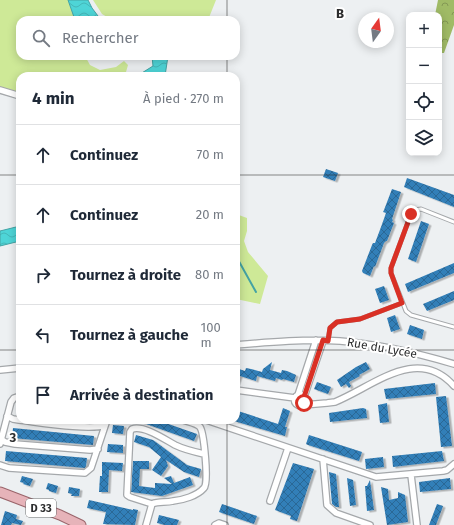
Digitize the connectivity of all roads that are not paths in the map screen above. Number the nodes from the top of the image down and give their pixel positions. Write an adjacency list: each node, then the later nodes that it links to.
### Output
1 (0, 90): 2 (street)
2 (16, 95)
3 (454, 222): 4 (lane)
4 (402, 303): 5 (lane); 7 (lane)
5 (454, 327)
6 (316, 340): 7 (street, Rue du Lycée); 8 (street, Rue du Lycée); 15 (street)
7 (325, 341): 9 (street, Rue du Lycée); 16 (street)
8 (240, 345)
9 (454, 364)
10 (16, 368): 11 (street)
11 (0, 370)
12 (454, 386): 16 (street)
13 (240, 391): 15 (street)
14 (16, 397): 17 (street)
15 (296, 398): 16 (street); 16 (street)
16 (304, 400)
17 (7, 416): 18 (street); 24 (street)
18 (16, 420)
19 (57, 424): 20 (street)
20 (104, 424)
21 (106, 424): 26 (street)
22 (194, 424): 27 (street)
23 (218, 424): 25 (street)
24 (1, 442): 26 (street)
25 (288, 448): 28 (street); 33 (street)
26 (98, 449): 30 (street)
27 (204, 454): 34 (street); 34 (street)
28 (323, 459): 31 (street); 39 (street)
29 (454, 464): 31 (street)
30 (0, 465)
31 (411, 475): 40 (street)
32 (0, 492): 35 (main road, D 33)
33 (270, 501)
34 (152, 504): 36 (street)
35 (81, 525)
36 (146, 525)
37 (215, 525): 38 (street)
38 (225, 525)
39 (370, 525)
40 (417, 525)

